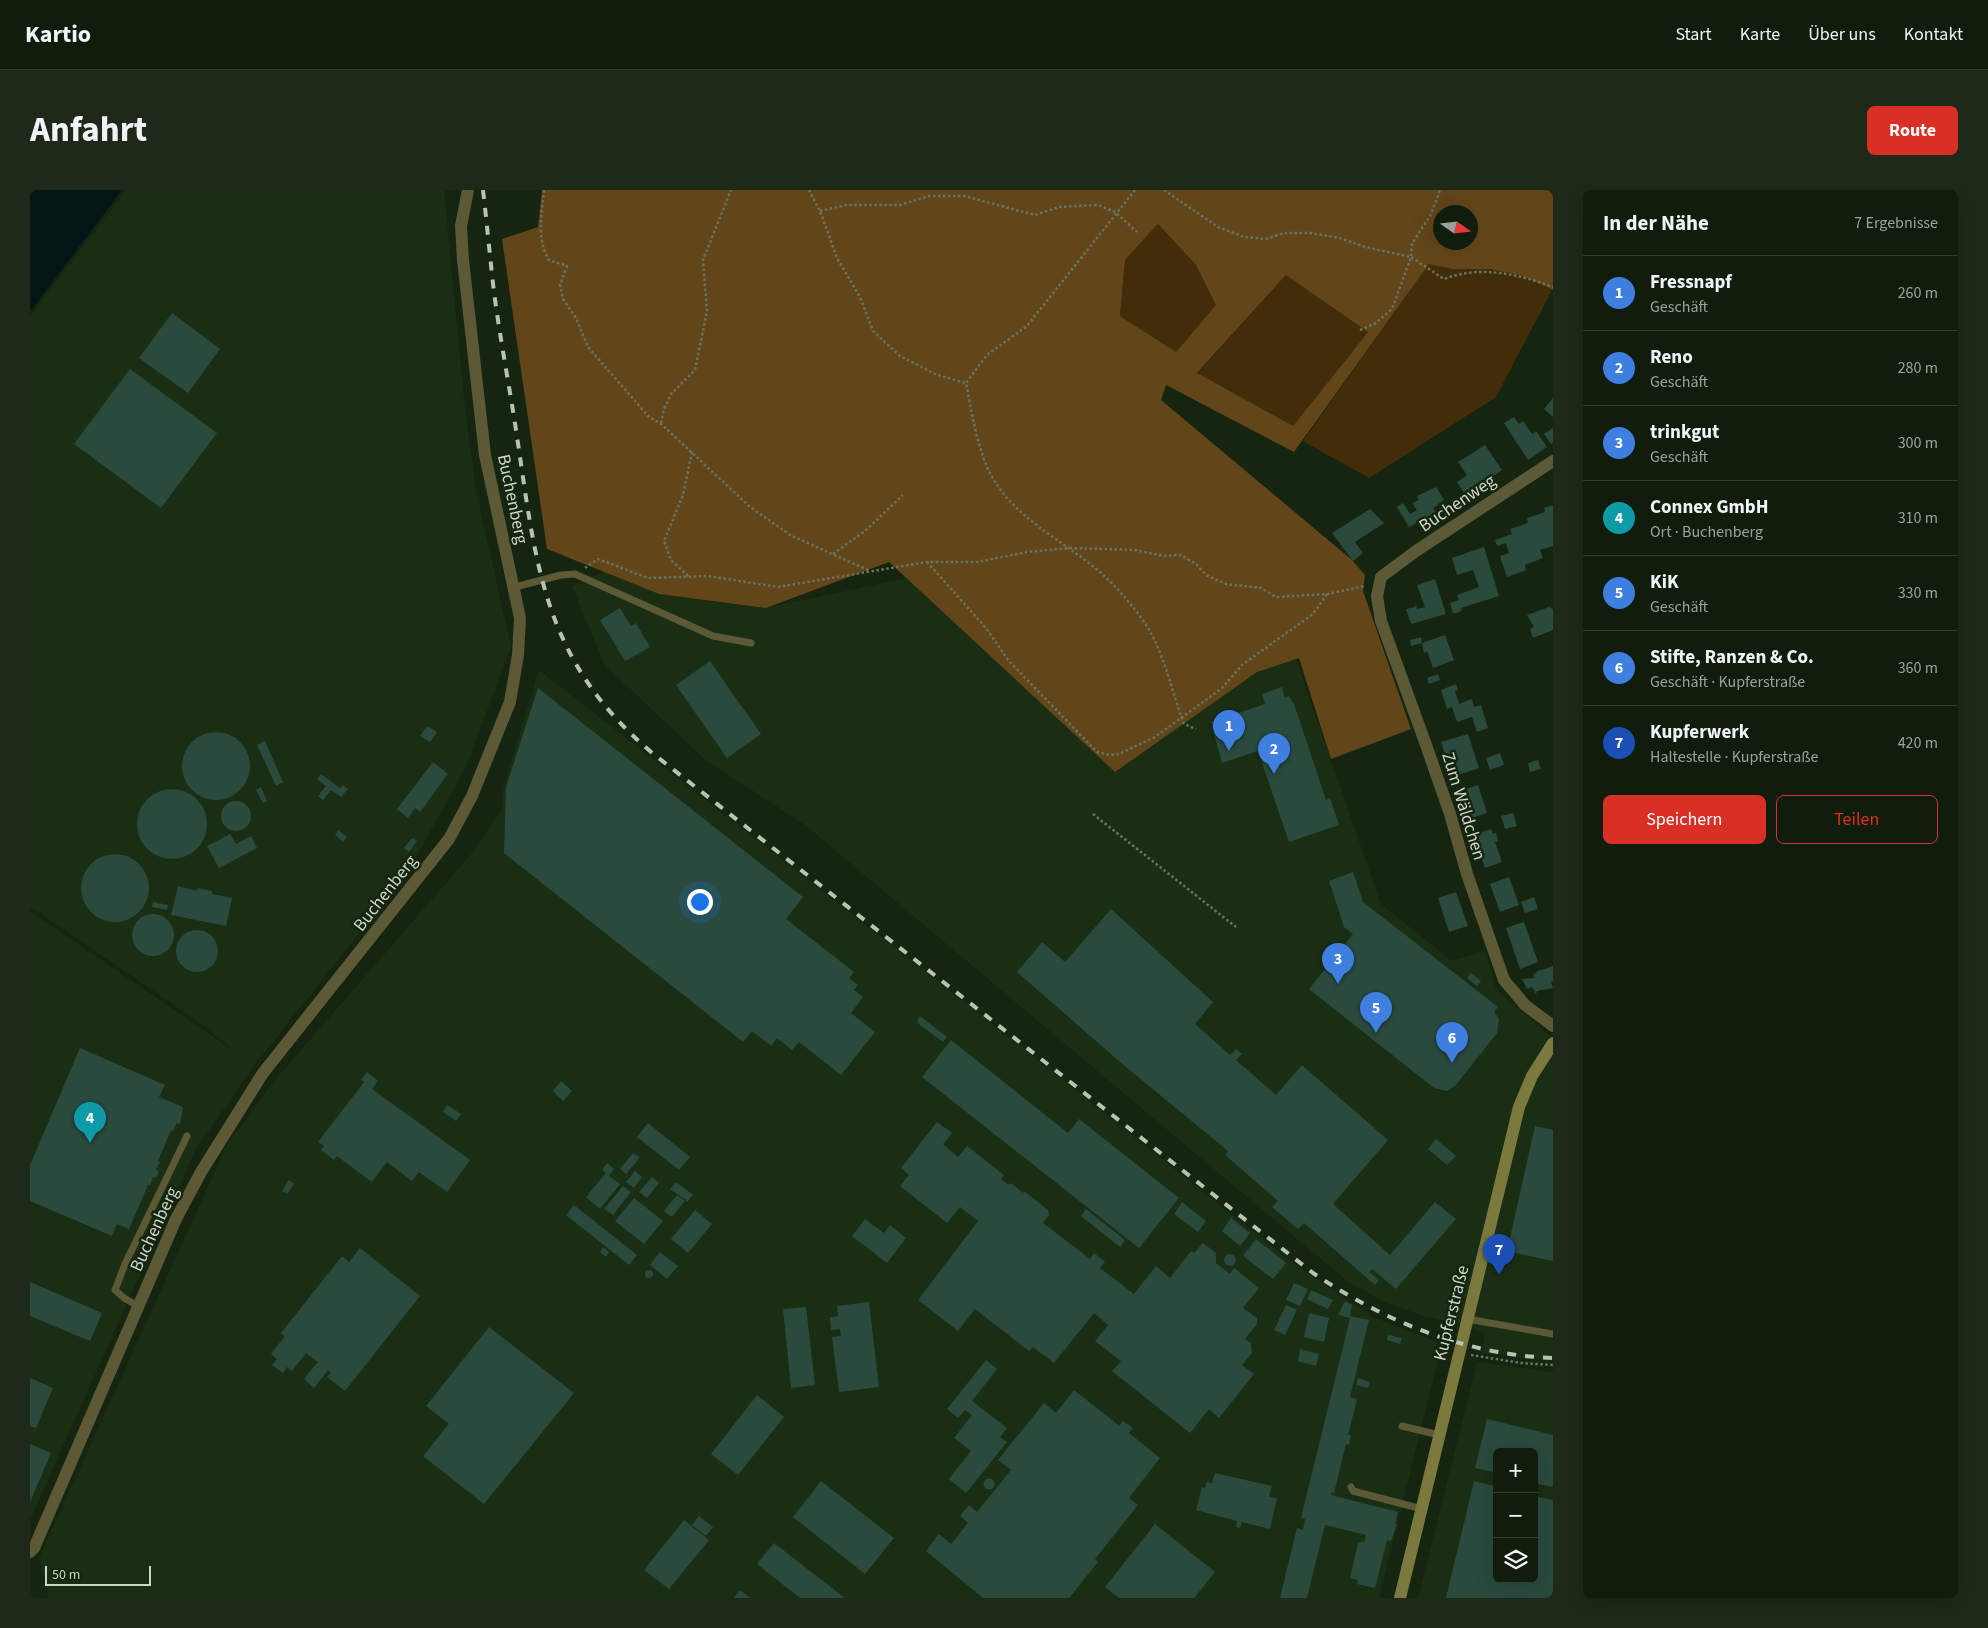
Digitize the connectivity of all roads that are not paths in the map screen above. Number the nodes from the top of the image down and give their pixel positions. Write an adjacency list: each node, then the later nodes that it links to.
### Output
1 (468, 190): 4 (street, Buchenberg)
2 (1553, 461): 3 (street, Buchenweg)
3 (1380, 582): 6 (street, Zum Wäldchen)
4 (515, 587): 5 (lane); 9 (street, Buchenberg)
5 (751, 643)
6 (1553, 1026)
7 (1553, 1043): 10 (street, Kupferstraße)
8 (187, 1136): 9 (lane)
9 (138, 1306): 16 (street, Buchenberg)
10 (1467, 1319): 11 (lane); 13 (street, Kupferstraße)
11 (1553, 1334)
12 (1402, 1426): 13 (lane)
13 (1439, 1435): 15 (street, Kupferstraße)
14 (1351, 1487): 15 (lane)
15 (1422, 1509): 17 (street, Kupferstraße)
16 (30, 1552)
17 (1400, 1598)

